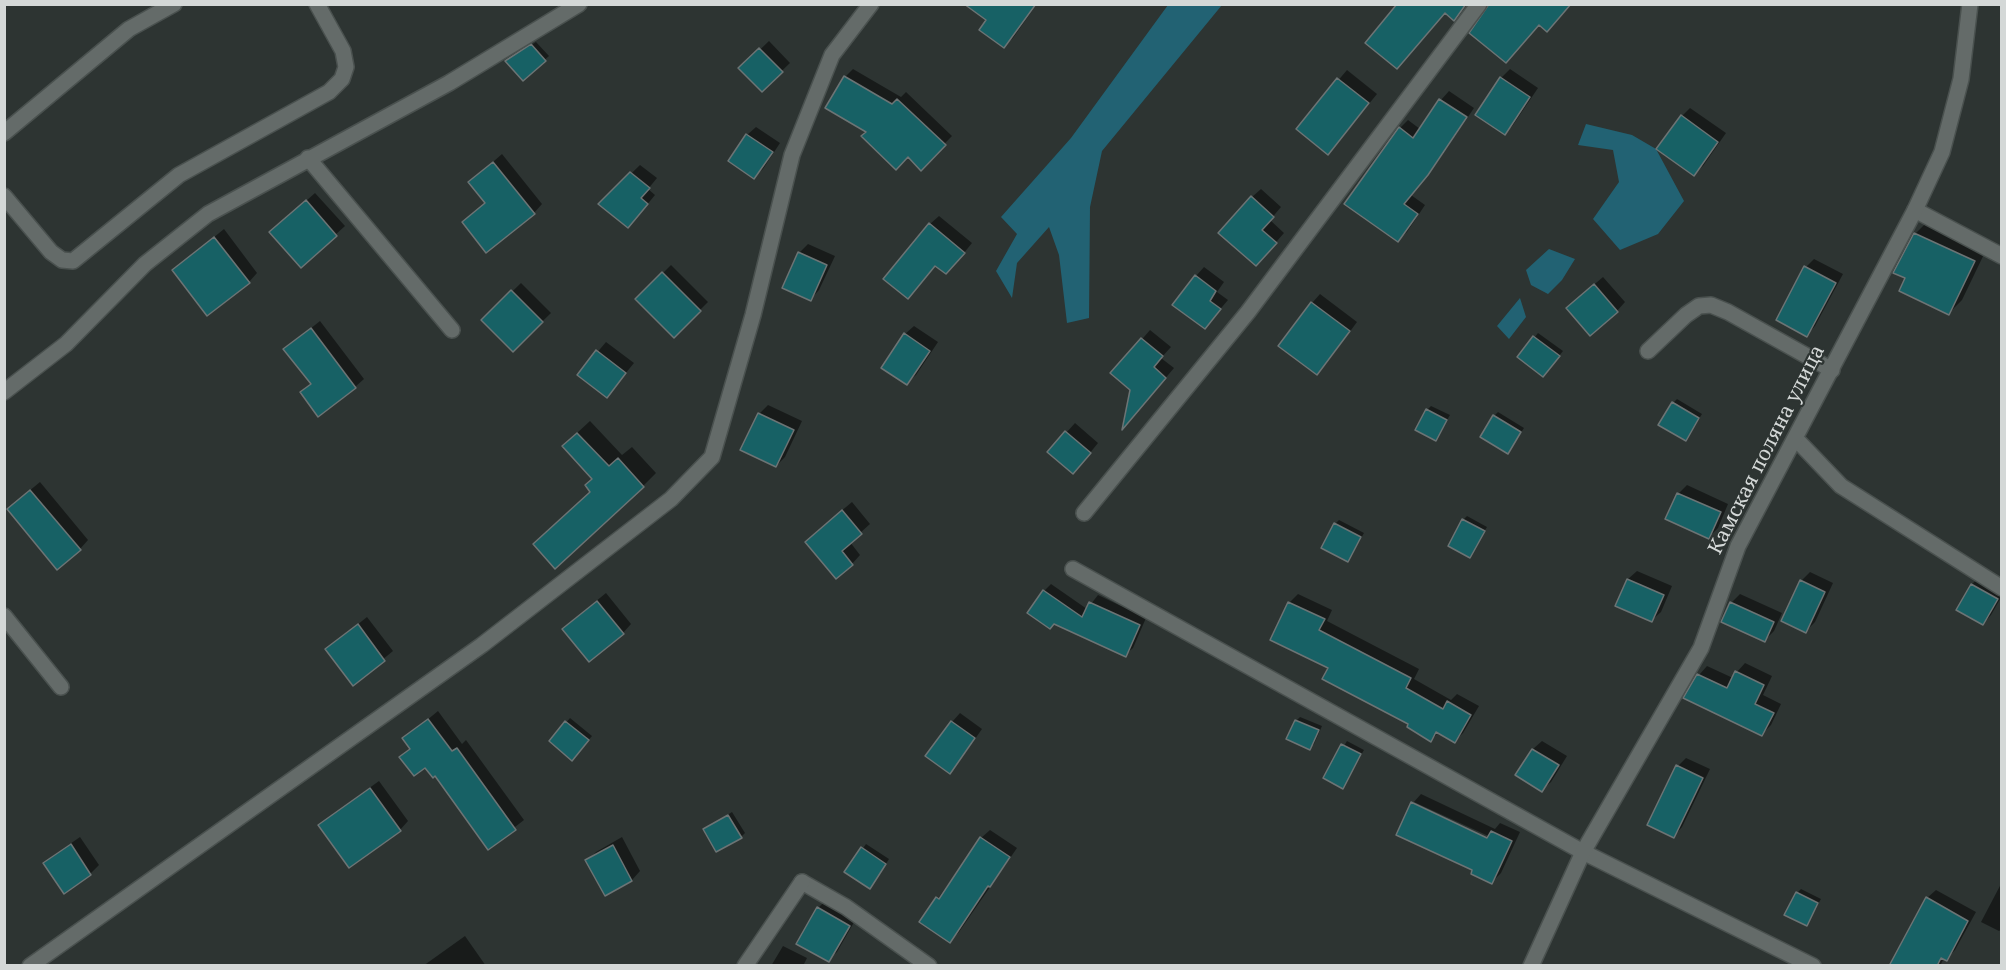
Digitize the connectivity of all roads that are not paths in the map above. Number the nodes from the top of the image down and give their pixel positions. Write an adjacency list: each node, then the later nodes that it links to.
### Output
1 (174, 4): 7 (street)
2 (317, 4): 9 (street)
3 (579, 4): 8 (street)
4 (871, 4): 23 (street)
5 (1479, 4): 17 (street)
6 (1970, 4): 10 (street, Камская поляна улица)
7 (4, 133)
8 (308, 158): 12 (street); 15 (street)
9 (4, 196)
10 (1915, 210): 11 (street); 14 (street, Камская поляна улица)
11 (2001, 256)
12 (452, 330)
13 (1648, 351): 14 (street)
14 (1832, 370): 16 (street, Камская поляна улица)
15 (4, 392)
16 (1796, 439): 19 (street); 22 (street, Камская поляна улица)
17 (1084, 513)
18 (1073, 569): 22 (street)
19 (2001, 588)
20 (4, 616): 21 (street)
21 (61, 687)
22 (1583, 852): 26 (street, Камская поляна улица); 27 (street)
23 (30, 966)
24 (746, 966): 25 (street)
25 (929, 966)
26 (1531, 966)
27 (1813, 966)

